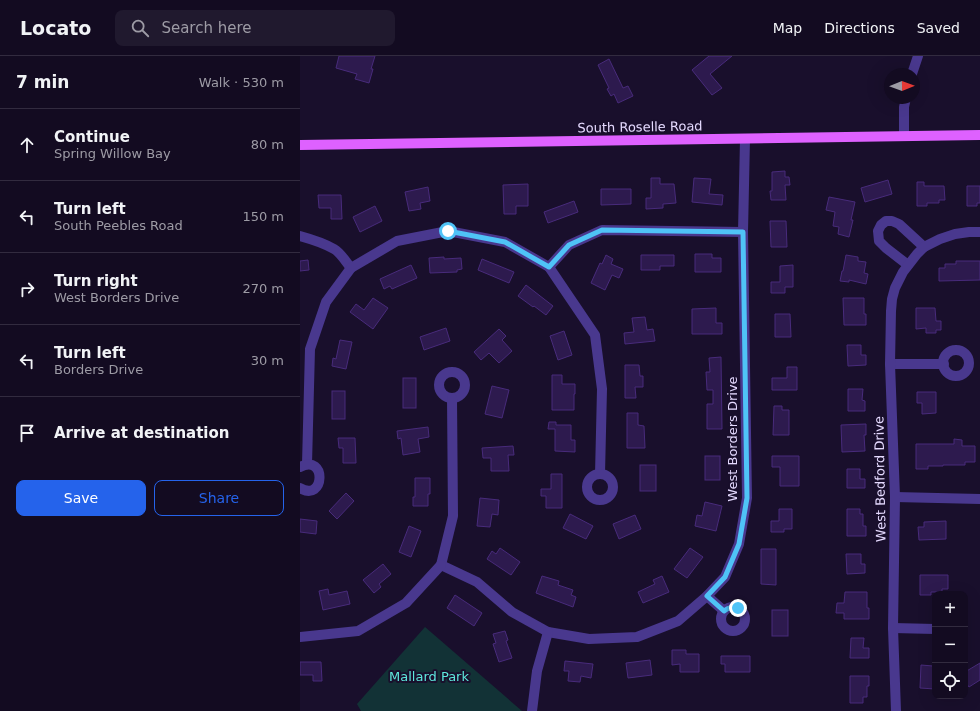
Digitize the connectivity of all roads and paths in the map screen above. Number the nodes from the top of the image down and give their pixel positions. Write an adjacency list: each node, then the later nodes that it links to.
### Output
1 (918, 56): 2 (street)
2 (914, 68)
3 (905, 104): 5 (street)
4 (980, 135): 5 (main road, South Roselle Road)
5 (904, 136): 6 (main road, South Roselle Road)
6 (744, 139): 7 (main road, South Roselle Road); 8 (street, West Borders Drive)
7 (300, 145)
8 (743, 232): 13 (street); 24 (street, West Borders Drive)
9 (980, 232): 11 (street)
10 (300, 236): 14 (street)
11 (920, 250): 12 (street, West Bedford Drive); 12 (street)
12 (908, 265): 15 (street, West Bedford Drive)
13 (549, 267): 14 (street); 19 (street)
14 (352, 268): 18 (street)
15 (890, 364): 16 (street); 21 (street, West Bedford Drive)
16 (944, 364)
17 (452, 398): 23 (street)
18 (303, 465): 20 (street)
19 (600, 474)
20 (300, 488)
21 (895, 497): 22 (street); 26 (street, West Bedford Drive)
22 (980, 499)
23 (441, 565): 28 (street, West Borders Drive); 29 (street)
24 (707, 596): 25 (street); 28 (street, West Borders Drive)
25 (724, 611)
26 (893, 628): 27 (street); 31 (street, West Bedford Drive)
27 (932, 629)
28 (548, 632): 30 (street)
29 (300, 638)
30 (532, 711)
31 (896, 711)

